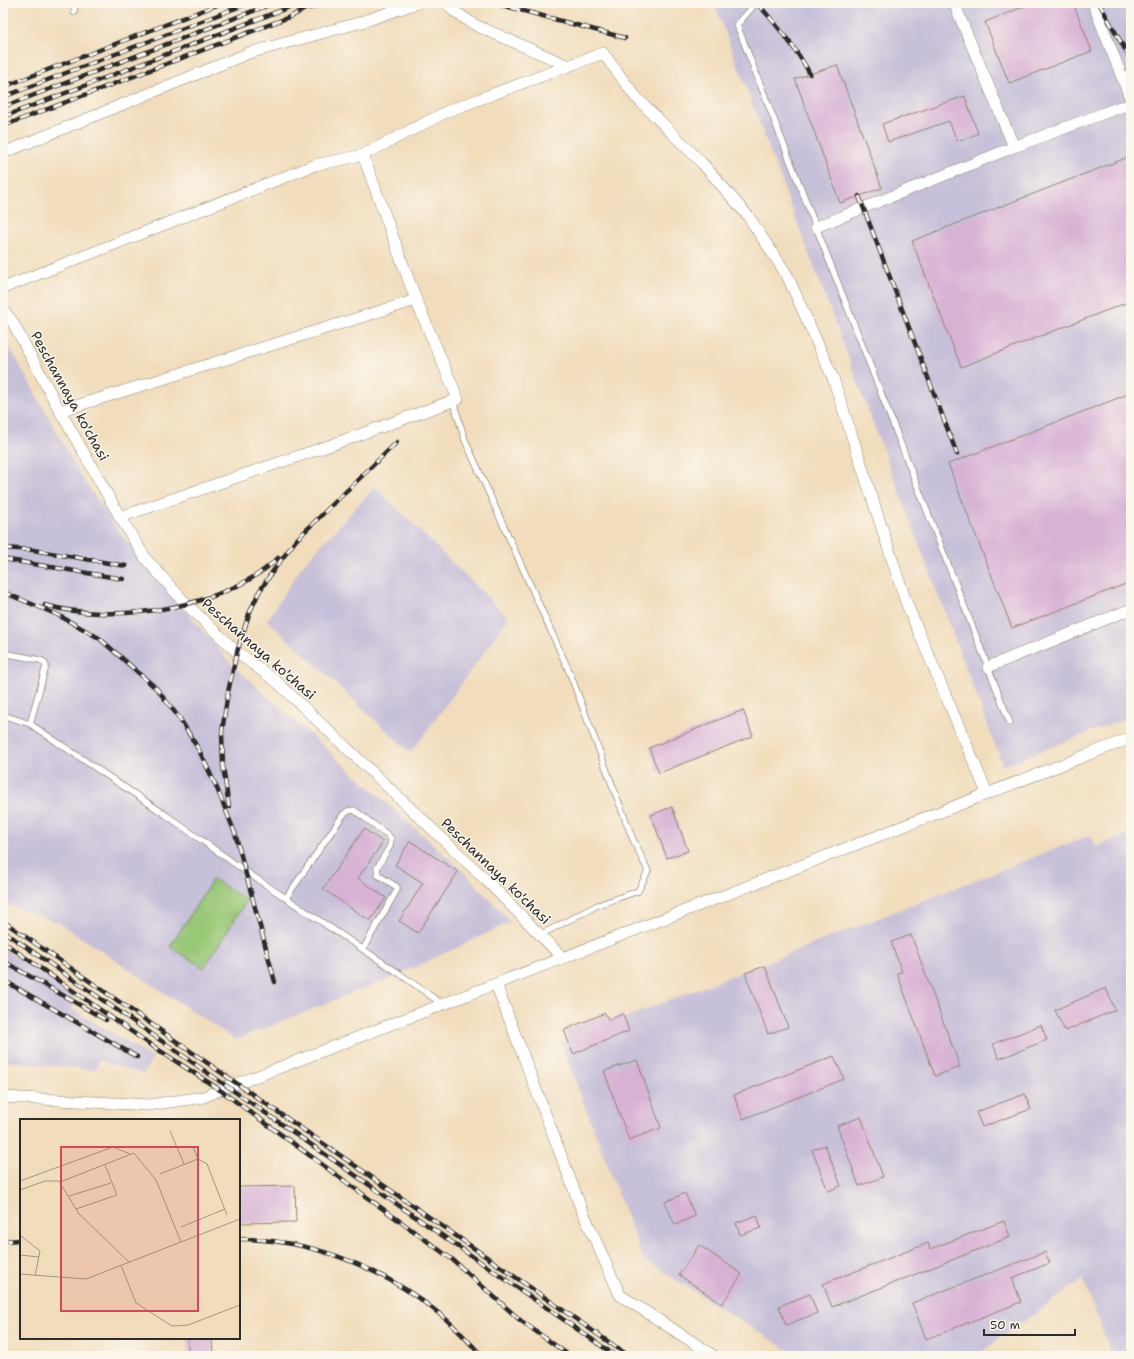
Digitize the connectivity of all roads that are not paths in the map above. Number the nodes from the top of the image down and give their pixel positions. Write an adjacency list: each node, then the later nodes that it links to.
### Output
1 (75, 3): 7 (lane)
2 (417, 3): 12 (street)
3 (446, 3): 8 (street)
4 (756, 3): 14 (lane)
5 (954, 3): 11 (street)
6 (1093, 3): 9 (street)
7 (74, 12)
8 (569, 66): 13 (street); 28 (street)
9 (1131, 100)
10 (1131, 106): 11 (street)
11 (1014, 147): 14 (street)
12 (3, 153)
13 (363, 155): 15 (street); 16 (street)
14 (816, 227): 23 (lane)
15 (3, 288)
16 (416, 300): 18 (street); 19 (street)
17 (3, 310): 19 (street, Peschannaya ko'chasi)
18 (453, 401): 20 (street); 30 (lane)
19 (60, 411): 20 (street, Peschannaya ko'chasi)
20 (120, 517): 30 (street, Peschannaya ko'chasi)
21 (1131, 609): 23 (street)
22 (3, 653): 26 (lane)
23 (988, 667): 25 (lane)
24 (3, 715): 26 (lane)
25 (1010, 723)
26 (30, 724): 29 (lane)
27 (1131, 738): 28 (street)
28 (987, 794): 32 (street)
29 (286, 898): 31 (lane); 31 (lane)
30 (540, 935): 32 (street, Peschannaya ko'chasi)
31 (363, 949): 34 (lane)
32 (563, 958): 33 (street)
33 (496, 984): 34 (street); 36 (street)
34 (442, 1004): 35 (street)
35 (3, 1097)
36 (714, 1356)

